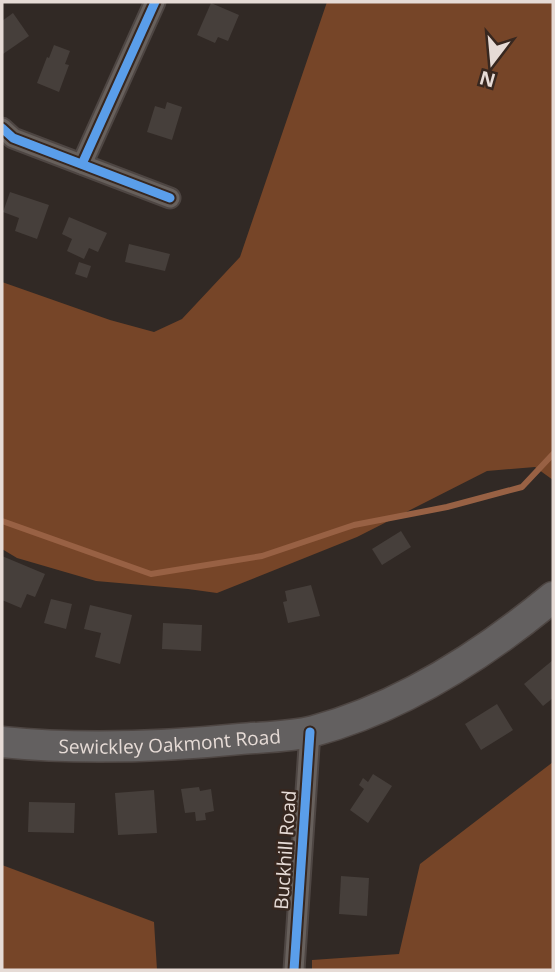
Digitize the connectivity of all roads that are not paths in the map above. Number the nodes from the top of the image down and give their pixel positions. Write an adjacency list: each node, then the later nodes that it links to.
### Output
1 (155, 2): 3 (street)
2 (2, 128): 3 (street)
3 (82, 164): 4 (street)
4 (170, 198)
5 (553, 597): 6 (main road, Sewickley Oakmont Road)
6 (310, 732): 7 (main road, Sewickley Oakmont Road); 8 (street, Buckhill Road)
7 (2, 742)
8 (294, 970)

